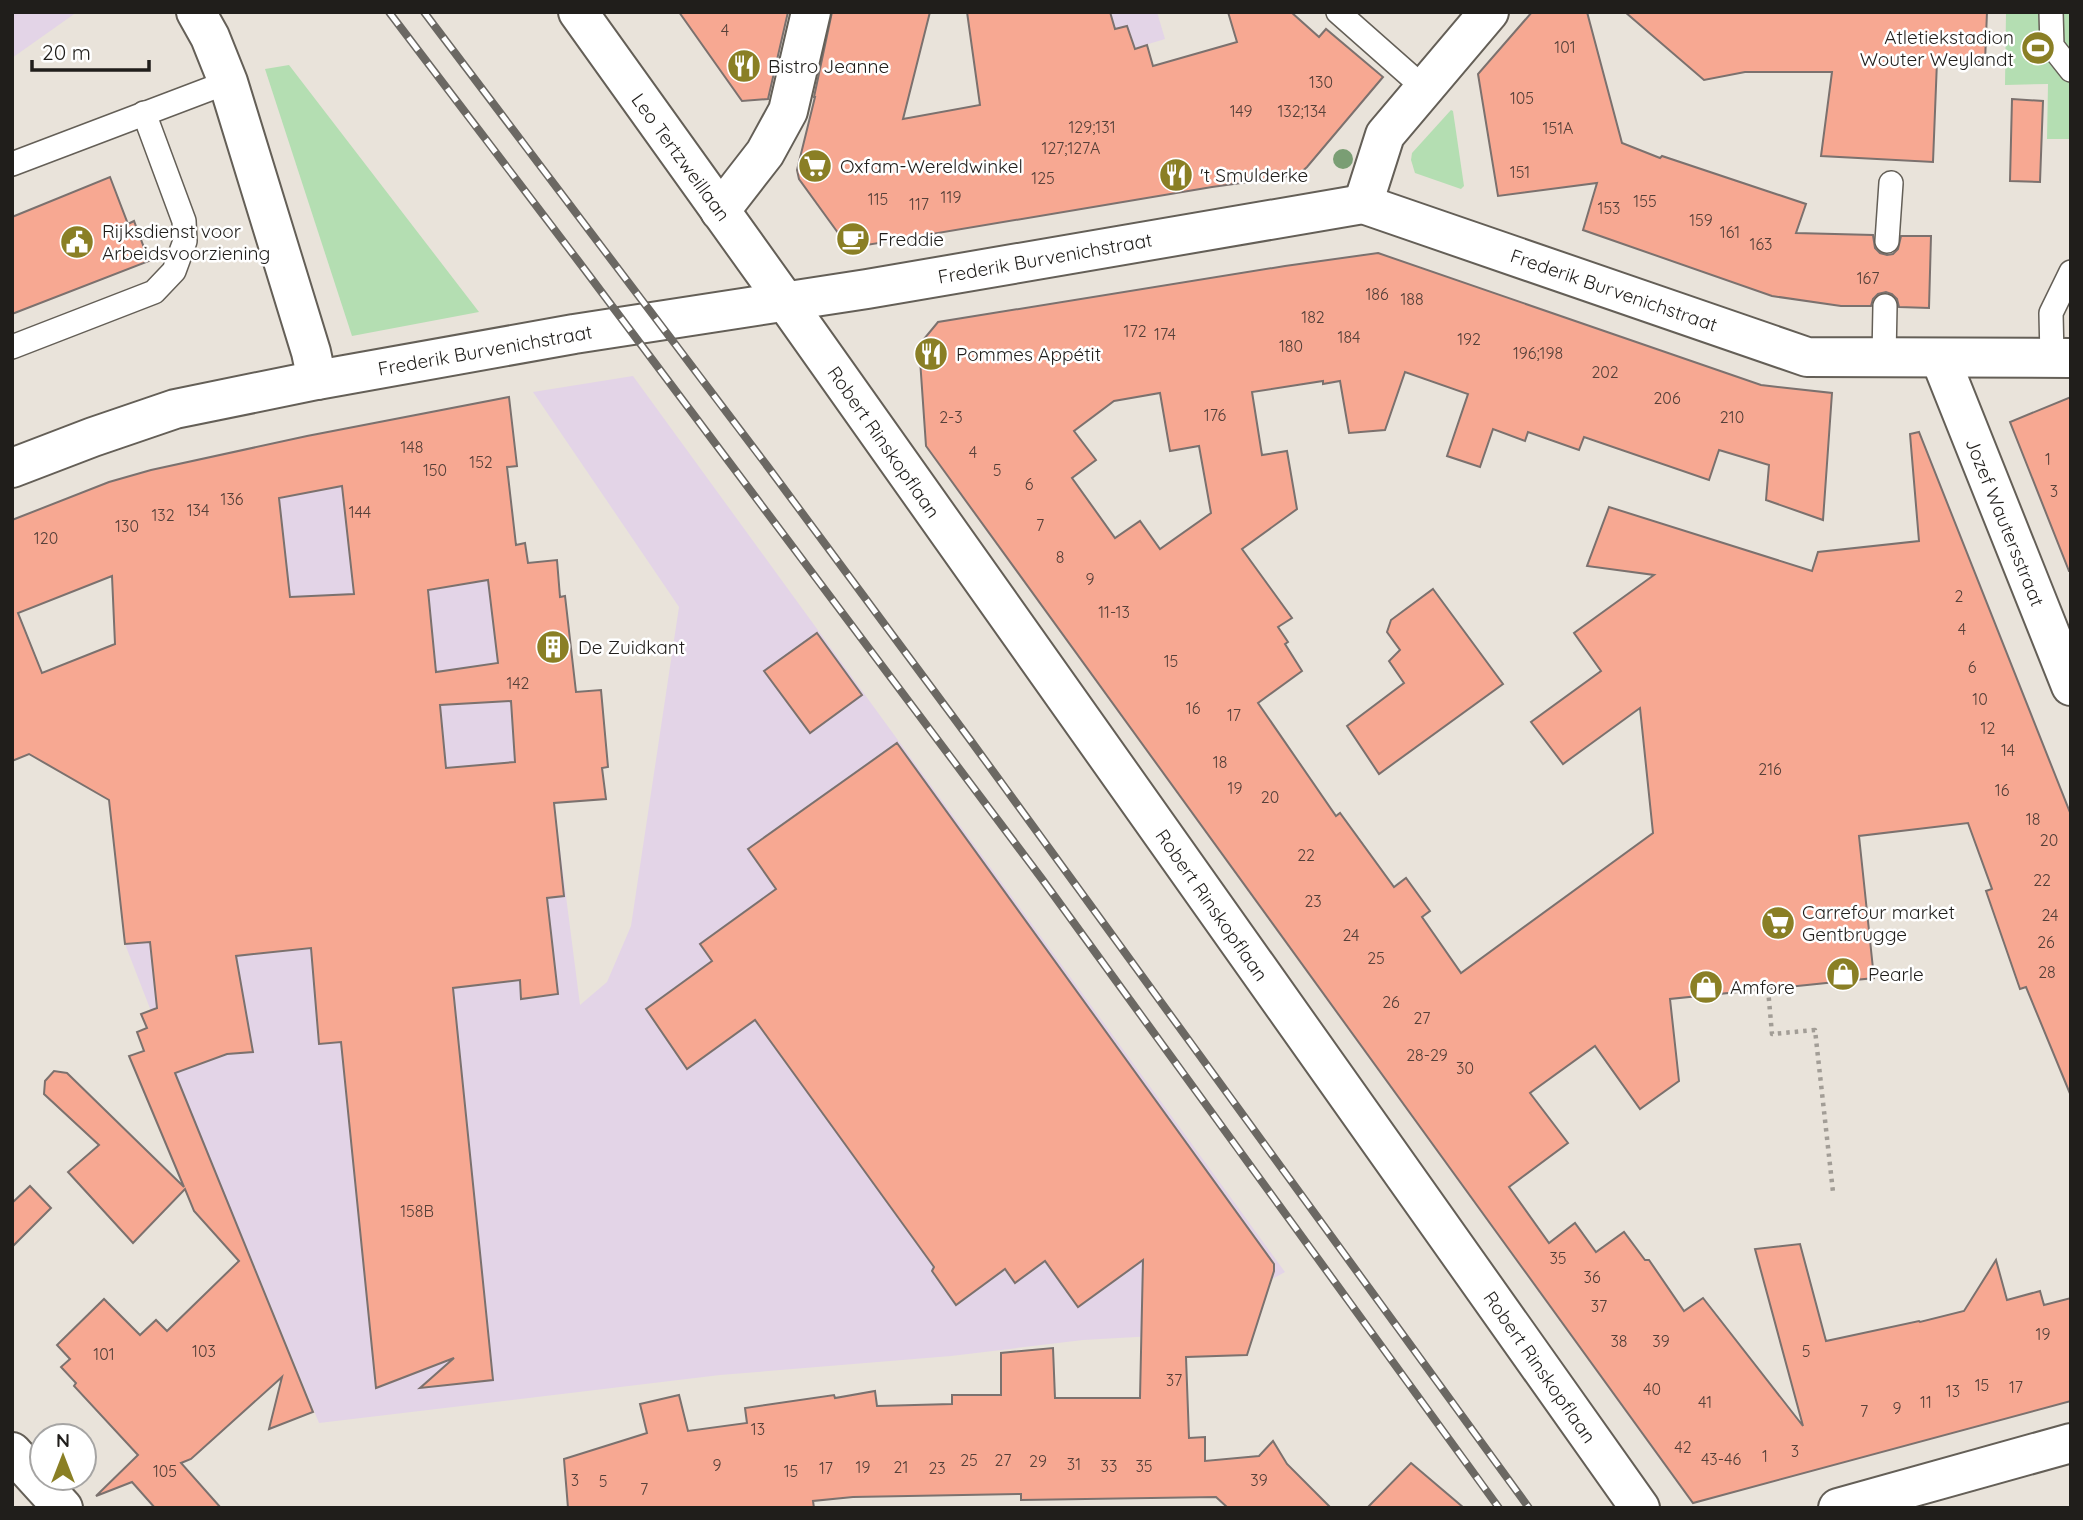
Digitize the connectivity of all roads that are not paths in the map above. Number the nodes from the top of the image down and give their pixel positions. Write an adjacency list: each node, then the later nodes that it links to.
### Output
1 (196, 12): 8 (street)
2 (578, 12): 14 (street, Leo Tertzweillaan)
3 (811, 12): 14 (street)
4 (1338, 12): 9 (lane)
5 (1489, 12): 9 (street)
6 (2051, 12): 7 (lane)
7 (2071, 70)
8 (228, 82): 10 (lane); 23 (street)
9 (1424, 88): 13 (street)
10 (144, 113): 11 (lane); 19 (lane)
11 (12, 164)
12 (1891, 183): 15 (lane)
13 (1363, 204): 17 (street, Frederik Burvenichstraat); 20 (street, Frederik Burvenichstraat)
14 (720, 211): 17 (street, Leo Tertzweillaan)
15 (1887, 242)
16 (2071, 272): 22 (lane)
17 (785, 301): 23 (street, Frederik Burvenichstraat); 29 (street, Robert Rinskopflaan)
18 (1885, 306): 20 (lane)
19 (12, 347)
20 (1884, 358): 21 (street, Frederik Burvenichstraat)
21 (1940, 358): 22 (street, Frederik Burvenichstraat); 25 (street, Jozef Wautersstraat)
22 (2061, 358)
23 (317, 380): 24 (street, Frederik Burvenichstraat)
24 (12, 468)
25 (2071, 686)
26 (2071, 1443): 30 (street)
27 (12, 1452): 28 (street)
28 (63, 1508)
29 (1640, 1508)
30 (1838, 1508)

